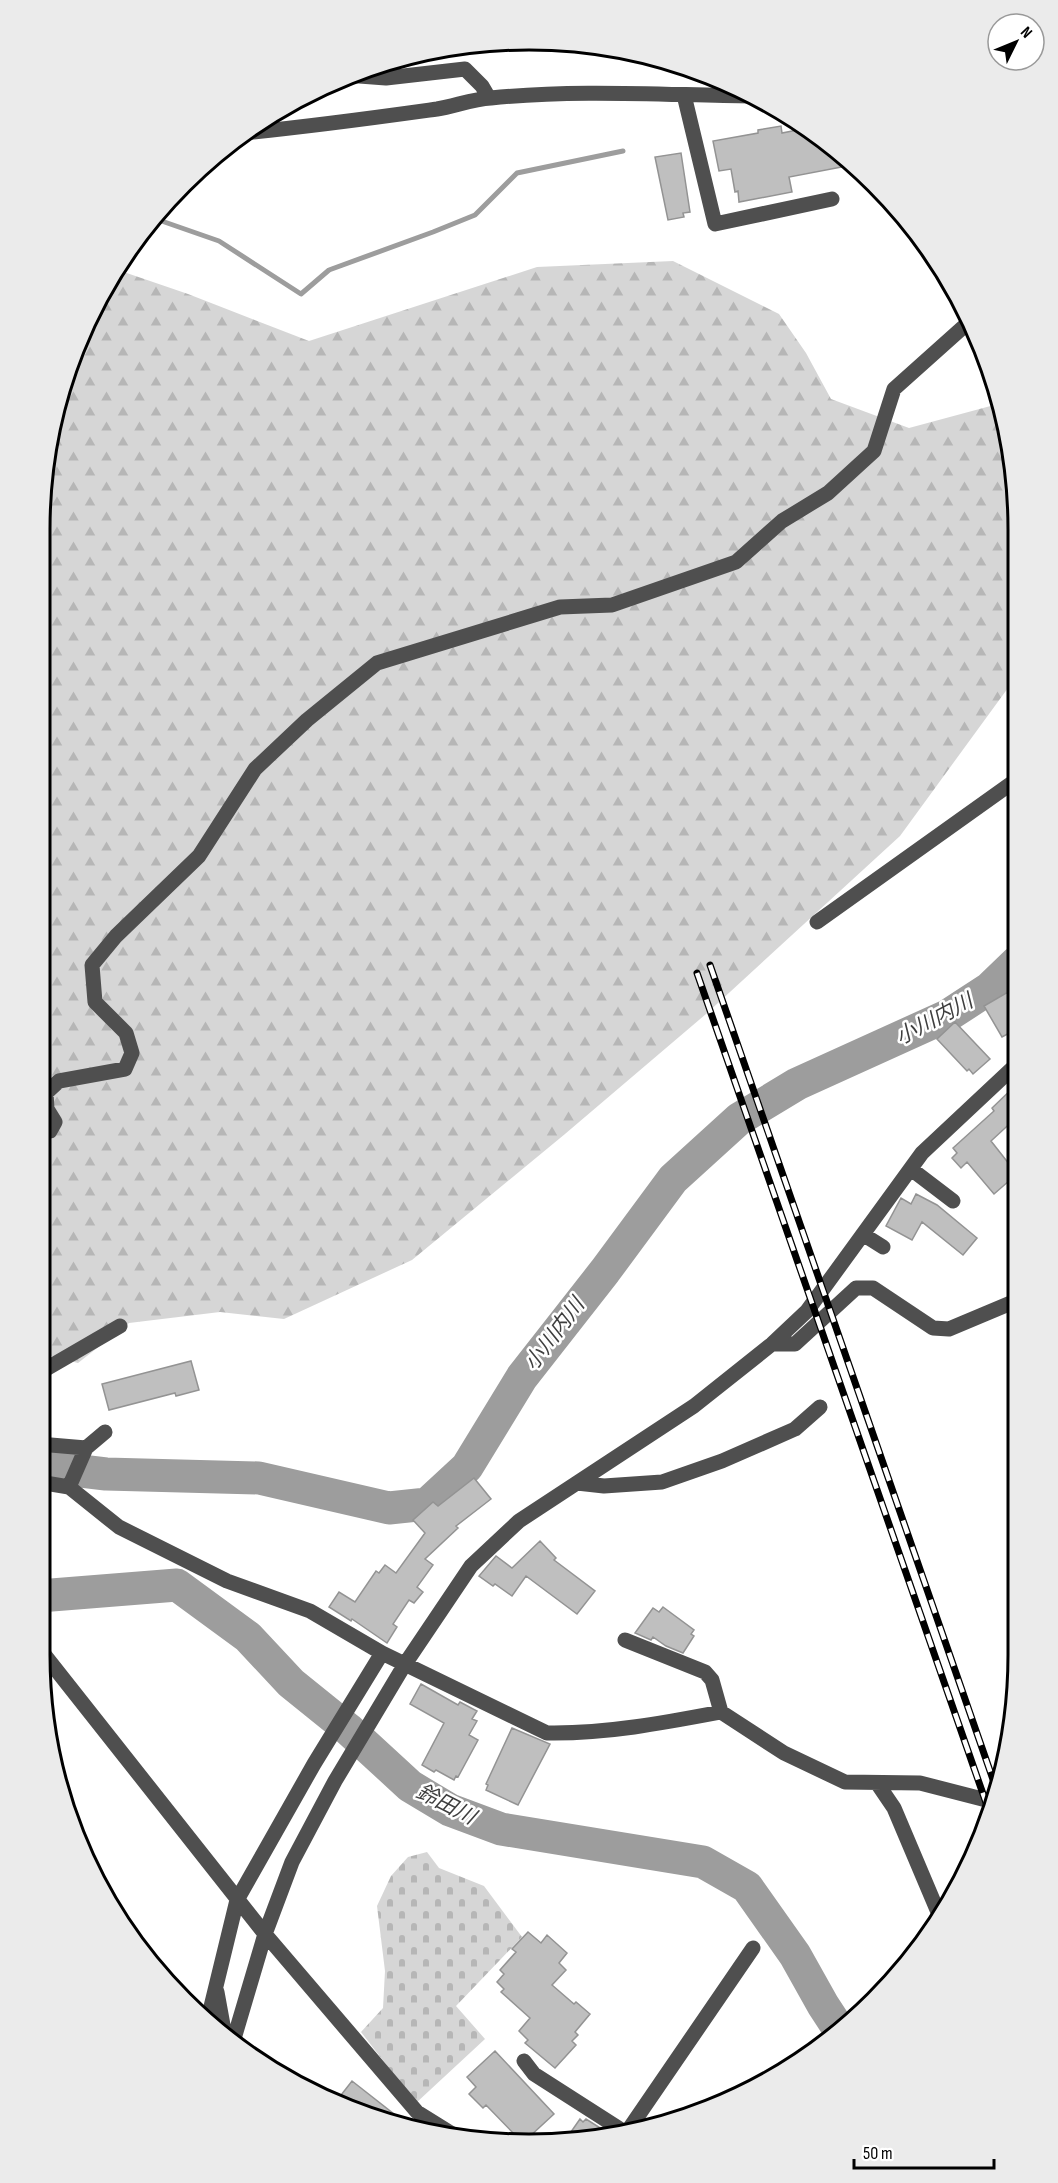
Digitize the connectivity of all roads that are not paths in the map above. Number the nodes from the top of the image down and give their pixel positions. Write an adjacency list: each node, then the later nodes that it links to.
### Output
1 (370, 77): 4 (street)
2 (684, 95): 3 (street); 4 (street); 6 (street)
3 (734, 96)
4 (489, 98): 5 (street)
5 (261, 131)
6 (832, 198)
7 (963, 327): 11 (street)
8 (1008, 786): 9 (street)
9 (817, 922)
10 (1008, 1077): 14 (street)
11 (50, 1089)
12 (50, 1114): 13 (street)
13 (50, 1131)
14 (911, 1169): 15 (street); 16 (street)
15 (952, 1201)
16 (864, 1235): 17 (street); 20 (street)
17 (883, 1247)
18 (1008, 1304): 20 (street)
19 (120, 1326): 21 (street)
20 (772, 1344): 27 (street)
21 (50, 1367)
22 (820, 1407): 27 (street)
23 (105, 1432): 25 (street)
24 (50, 1445): 25 (street)
25 (86, 1448): 28 (street)
26 (50, 1483): 28 (street)
27 (577, 1483): 32 (street)
28 (70, 1485): 30 (street)
29 (625, 1640): 33 (street)
30 (382, 1653): 32 (street); 36 (street)
31 (50, 1662): 36 (street)
32 (405, 1664): 33 (street); 38 (street)
33 (721, 1712): 34 (street)
34 (877, 1782): 35 (street); 37 (street)
35 (985, 1800)
36 (237, 1900): 38 (street); 40 (street)
37 (936, 1907)
38 (265, 1934): 43 (street); 46 (street)
39 (753, 1948): 45 (street)
40 (216, 1986): 41 (street); 42 (street)
41 (210, 2012)
42 (223, 2023)
43 (236, 2033)
44 (524, 2061): 47 (street)
45 (633, 2122)
46 (437, 2124)
47 (614, 2126)

